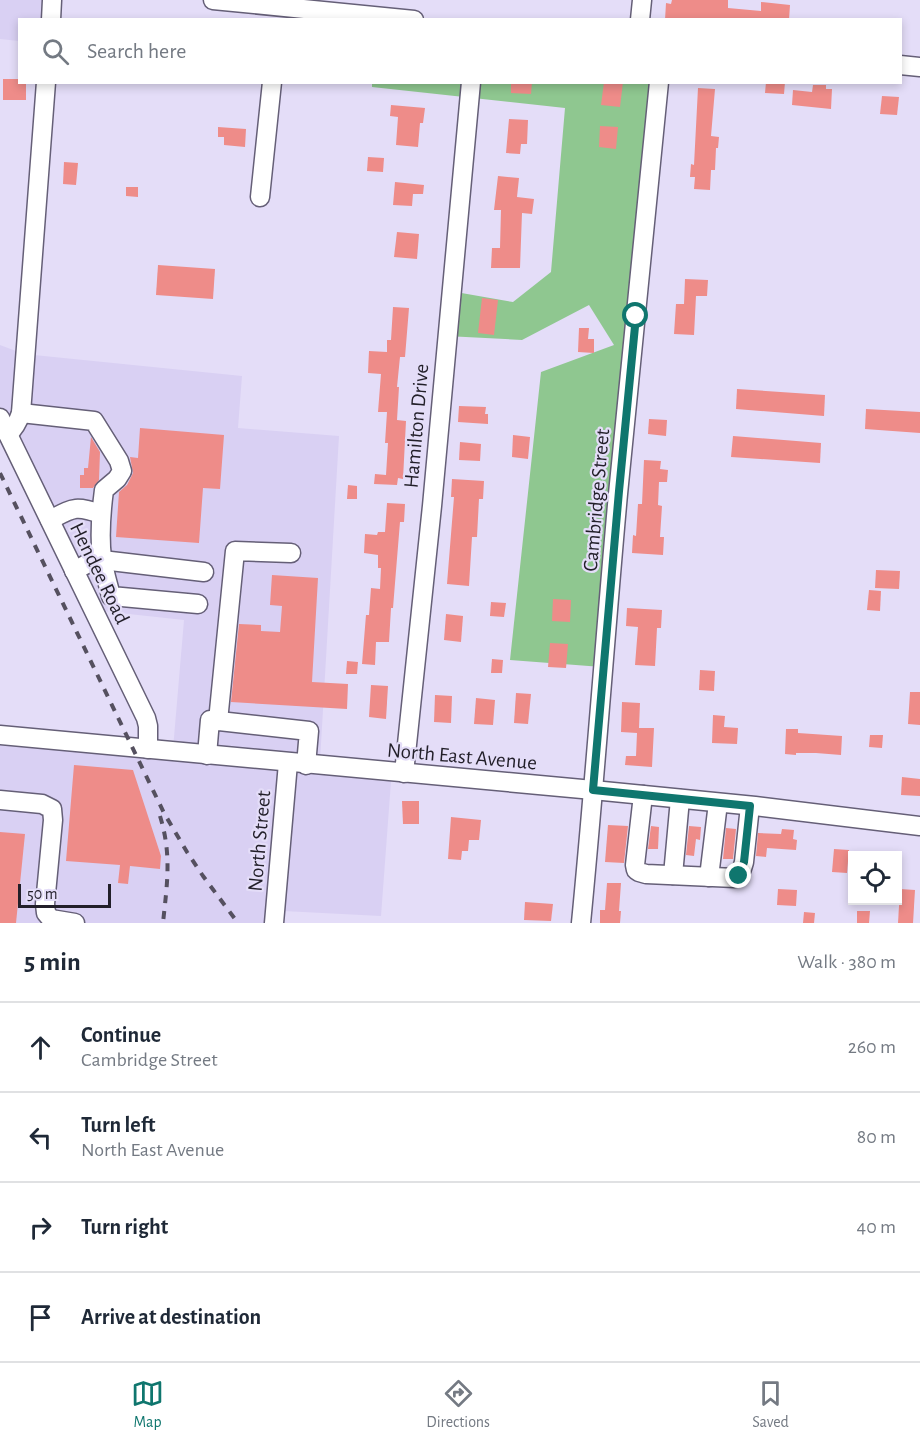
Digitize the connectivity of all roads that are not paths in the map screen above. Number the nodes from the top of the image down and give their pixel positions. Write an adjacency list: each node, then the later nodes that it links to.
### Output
1 (52, 0): 5 (street)
2 (213, 0): 4 (street)
3 (642, 0): 7 (street)
4 (279, 13): 6 (street)
5 (51, 18)
6 (375, 18)
7 (640, 18)
8 (902, 65): 9 (street)
9 (920, 67)
10 (46, 84): 15 (street)
11 (272, 84): 14 (street)
12 (471, 84): 29 (street, Hamilton Drive)
13 (659, 84): 30 (street, Cambridge Street)
14 (260, 197)
15 (21, 413): 16 (street); 17 (street)
16 (4, 426): 18 (street, Hendee Road)
17 (101, 514): 18 (street); 20 (street)
18 (50, 520): 21 (street, Hendee Road)
19 (291, 553): 24 (street)
20 (102, 561): 21 (street); 22 (street); 23 (street)
21 (74, 571): 26 (street, Hendee Road)
22 (204, 572)
23 (198, 604)
24 (218, 721): 27 (street); 28 (street, North Street)
25 (0, 735): 26 (street, North East Avenue)
26 (148, 750): 27 (street, North East Avenue)
27 (207, 755): 28 (street, North East Avenue)
28 (297, 764): 29 (street, North East Avenue); 40 (street, North Street)
29 (404, 773): 30 (street, North East Avenue)
30 (593, 790): 31 (street, North East Avenue); 41 (street, Cambridge Street)
31 (642, 795): 32 (street, North East Avenue); 37 (street)
32 (680, 799): 34 (street, North East Avenue); 37 (street)
33 (0, 800): 39 (street)
34 (718, 802): 35 (street, North East Avenue); 38 (street)
35 (750, 806): 36 (street, North East Avenue); 38 (street)
36 (920, 826)
37 (673, 875): 38 (street)
38 (709, 877)
39 (75, 923)
40 (274, 923)
41 (581, 923)

